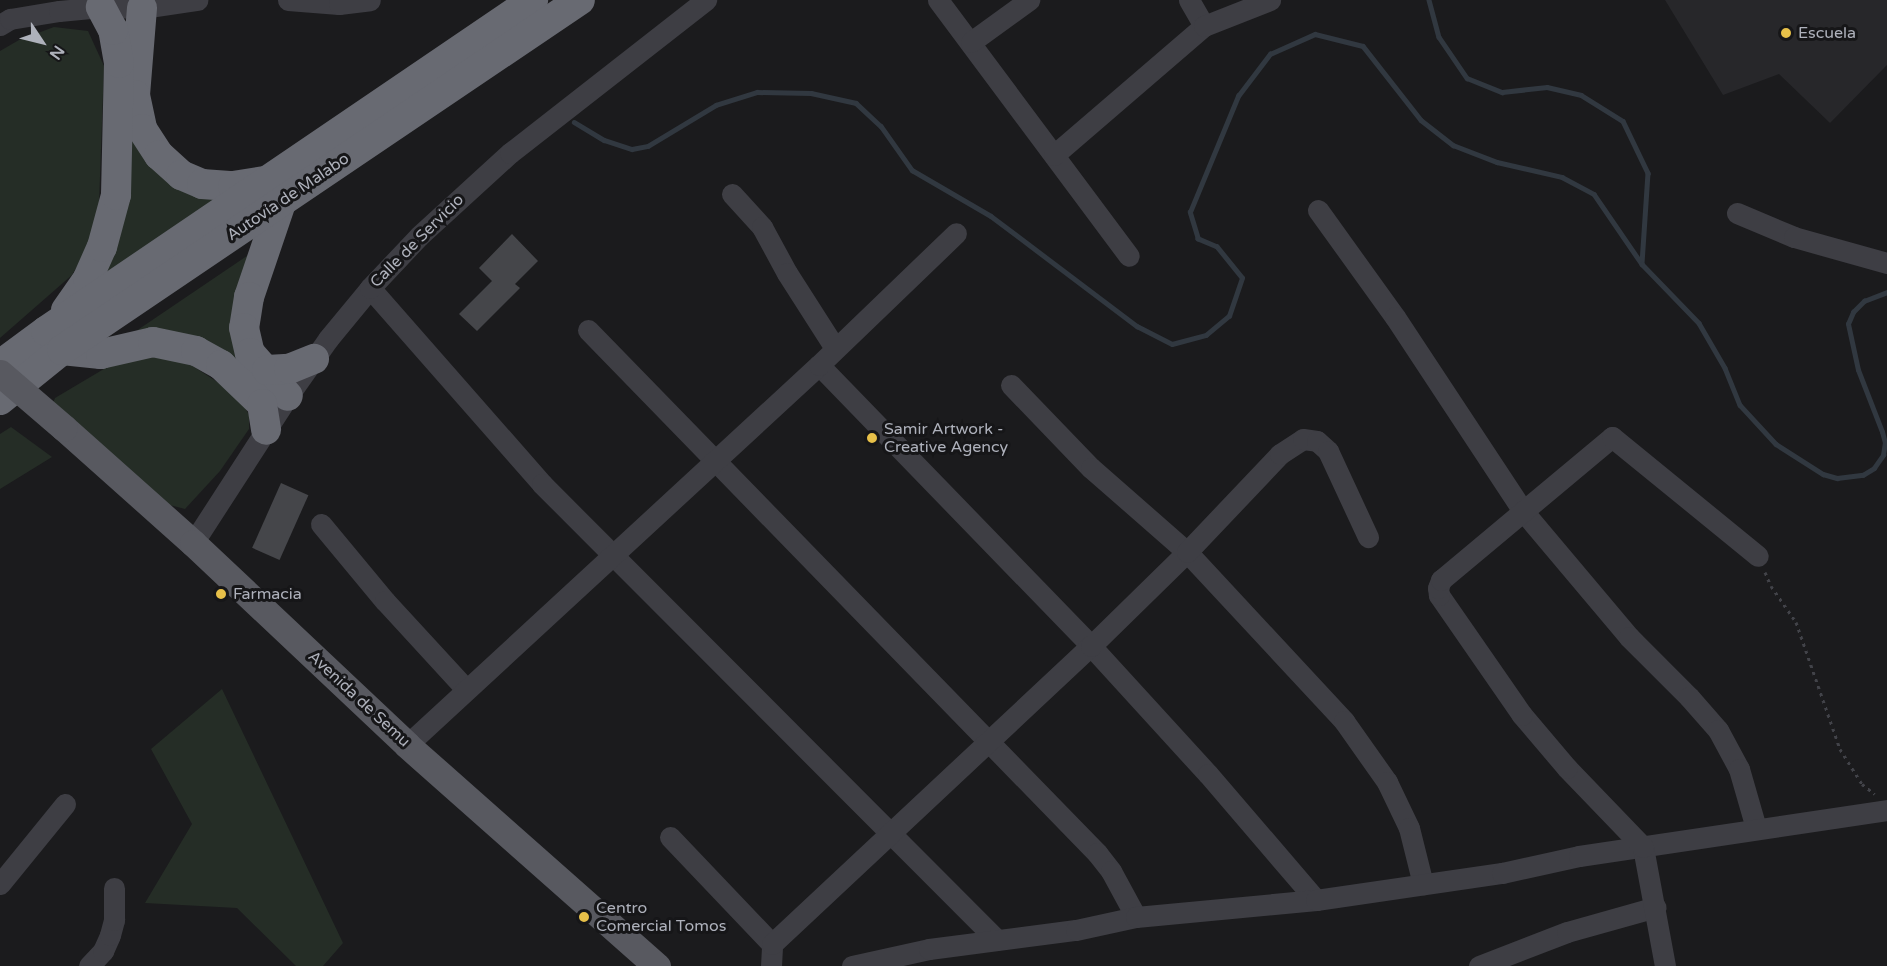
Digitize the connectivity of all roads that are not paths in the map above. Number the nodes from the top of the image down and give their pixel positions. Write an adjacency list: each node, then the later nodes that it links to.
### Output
1 (197, 0): 11 (street)
2 (288, 0): 3 (street)
3 (370, 0)
4 (533, 0): 17 (highway, Autovía de Malabo)
5 (580, 0): 17 (highway, Autovía de Malabo)
6 (706, 0): 24 (street, Calle de Servicio)
7 (938, 0): 15 (street)
8 (1029, 0): 15 (street)
9 (1189, 0): 14 (street)
10 (1270, 0): 14 (street)
11 (140, 4): 12 (street); 17 (highway)
12 (101, 7): 13 (street); 26 (highway)
13 (0, 25)
14 (1204, 26): 16 (street)
15 (971, 42): 16 (street)
16 (1054, 155): 22 (street)
17 (277, 189): 26 (highway, Autovía de Malabo); 31 (highway)
18 (732, 194): 27 (street)
19 (1318, 210): 38 (street)
20 (1737, 213): 23 (street)
21 (956, 233): 27 (street)
22 (1129, 256)
23 (1887, 263)
24 (370, 288): 28 (street, Calle de Servicio); 43 (street)
25 (588, 330): 37 (street)
26 (54, 341): 29 (highway, Autovía de Malabo); 35 (highway, Autovía de Malabo); 36 (highway)
27 (835, 348): 30 (street)
28 (314, 359): 31 (highway); 34 (street, Calle de Servicio)
29 (0, 365)
30 (819, 365): 37 (street); 45 (street)
31 (267, 370): 34 (highway)
32 (0, 373): 41 (main road, Avenida de Semu, bridge)
33 (1011, 385): 42 (street)
34 (288, 396): 36 (street, Calle de Servicio)
35 (0, 400)
36 (266, 430): 41 (street, Calle de Servicio)
37 (715, 458): 43 (street); 47 (street)
38 (1523, 511): 44 (street); 51 (street); 54 (street)
39 (321, 524): 46 (street)
40 (1368, 537): 42 (street)
41 (193, 543): 48 (main road, Avenida de Semu)
42 (1187, 552): 45 (street); 56 (street)
43 (611, 556): 46 (street); 52 (street)
44 (1758, 556)
45 (1091, 646): 47 (street); 58 (street)
46 (466, 689): 48 (street)
47 (990, 742): 52 (street); 60 (street)
48 (407, 745): 64 (main road, Avenida de Semu)
49 (1883, 803): 51 (street)
50 (65, 804): 55 (street)
51 (1756, 828): 54 (street)
52 (890, 833): 61 (street); 62 (street)
53 (670, 837): 62 (street)
54 (1644, 847): 56 (street); 59 (street)
55 (0, 884)
56 (1423, 884): 58 (street)
57 (114, 888): 63 (street)
58 (1316, 900): 60 (street)
59 (1656, 907): 67 (street); 68 (street)
60 (1136, 917): 61 (street)
61 (997, 940): 66 (street)
62 (772, 944): 65 (street)
63 (89, 966)
64 (657, 966)
65 (771, 966)
66 (852, 966)
67 (1479, 966)
68 (1665, 966)

